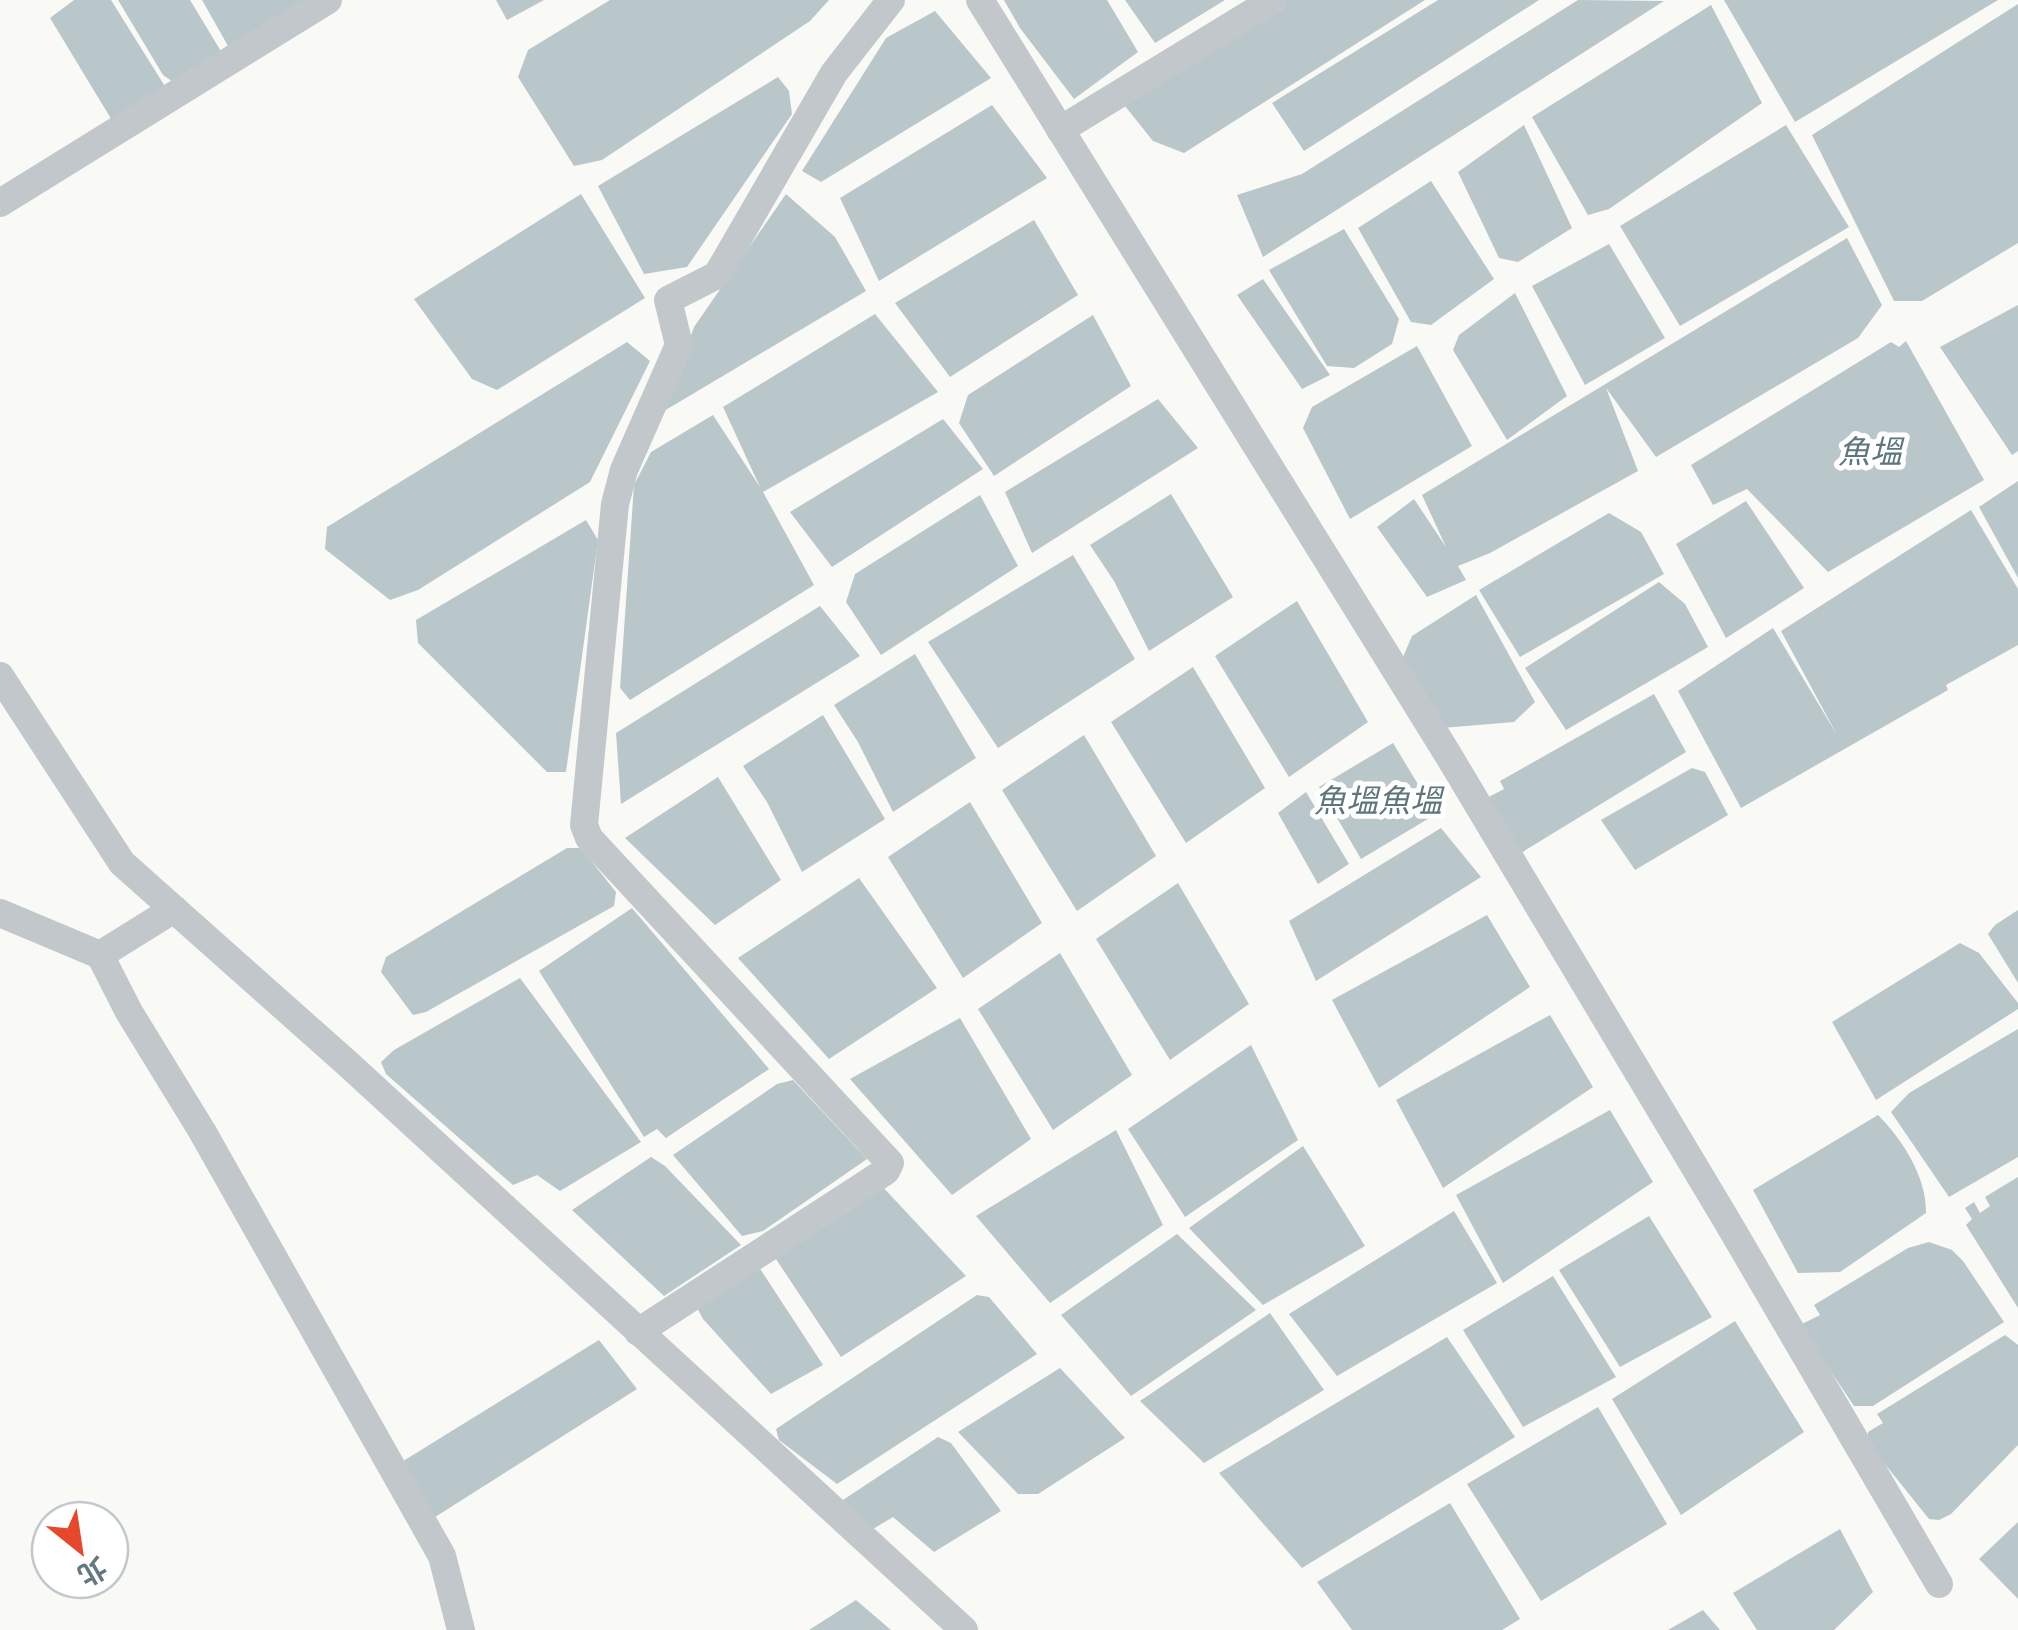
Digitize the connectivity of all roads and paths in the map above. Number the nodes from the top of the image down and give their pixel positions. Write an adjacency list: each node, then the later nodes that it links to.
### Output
1 (328, 0): 6 (street)
2 (891, 0): 11 (street)
3 (980, 0): 5 (street)
4 (1272, 0): 5 (street)
5 (1060, 130): 12 (street)
6 (0, 203)
7 (0, 676): 8 (street)
8 (174, 909): 10 (street); 11 (street)
9 (0, 912): 10 (street)
10 (100, 955): 13 (street)
11 (638, 1332): 14 (street)
12 (1938, 1584)
13 (462, 1630)
14 (964, 1630)

